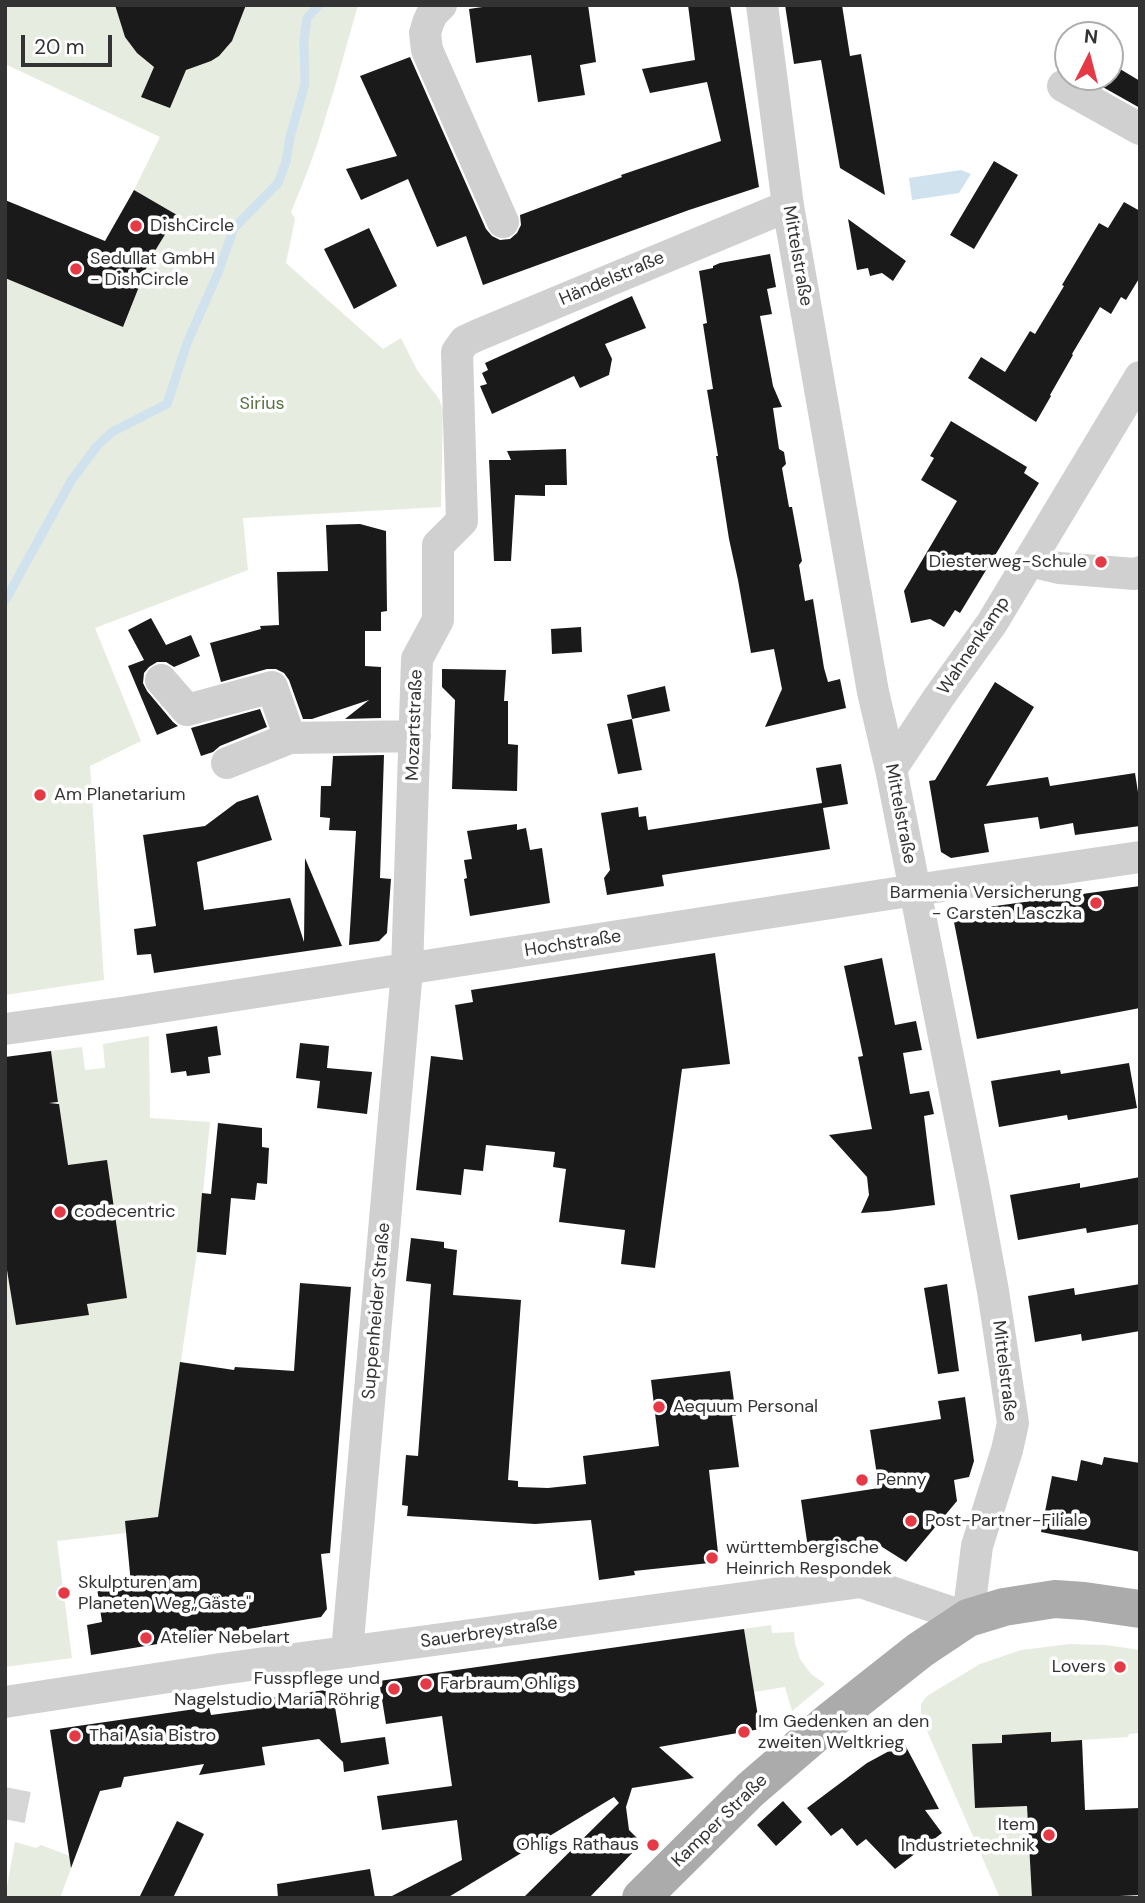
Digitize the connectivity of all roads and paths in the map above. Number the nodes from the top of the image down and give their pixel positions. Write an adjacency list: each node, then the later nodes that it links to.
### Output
1 (441, 5): 6 (street)
2 (762, 5): 5 (street, Mittelstraße)
3 (1072, 91): 4 (street)
4 (1140, 130)
5 (788, 206): 7 (street, Händelstraße); 15 (street, Mittelstraße)
6 (503, 222)
7 (457, 369): 12 (street, Mozartstraße)
8 (1140, 377): 9 (street, Wahnenkamp)
9 (1029, 561): 10 (street); 15 (street, Wahnenkamp)
10 (1140, 572)
11 (160, 680): 13 (street)
12 (415, 736): 13 (street); 18 (street, Mozartstraße)
13 (290, 737): 14 (street)
14 (227, 763)
15 (891, 769): 17 (street, Mittelstraße)
16 (1140, 857): 17 (street, Hochstraße)
17 (915, 890): 18 (street, Hochstraße); 21 (street, Mittelstraße)
18 (407, 970): 19 (street, Hochstraße); 22 (street, Suppenheider Straße)
19 (5, 1029)
20 (1140, 1609): 21 (main road, Kamper Straße)
21 (968, 1618): 22 (street, Sauerbreystraße); 24 (main road, Kamper Straße)
22 (347, 1652): 23 (street, Sauerbreystraße)
23 (5, 1702)
24 (641, 1898)

